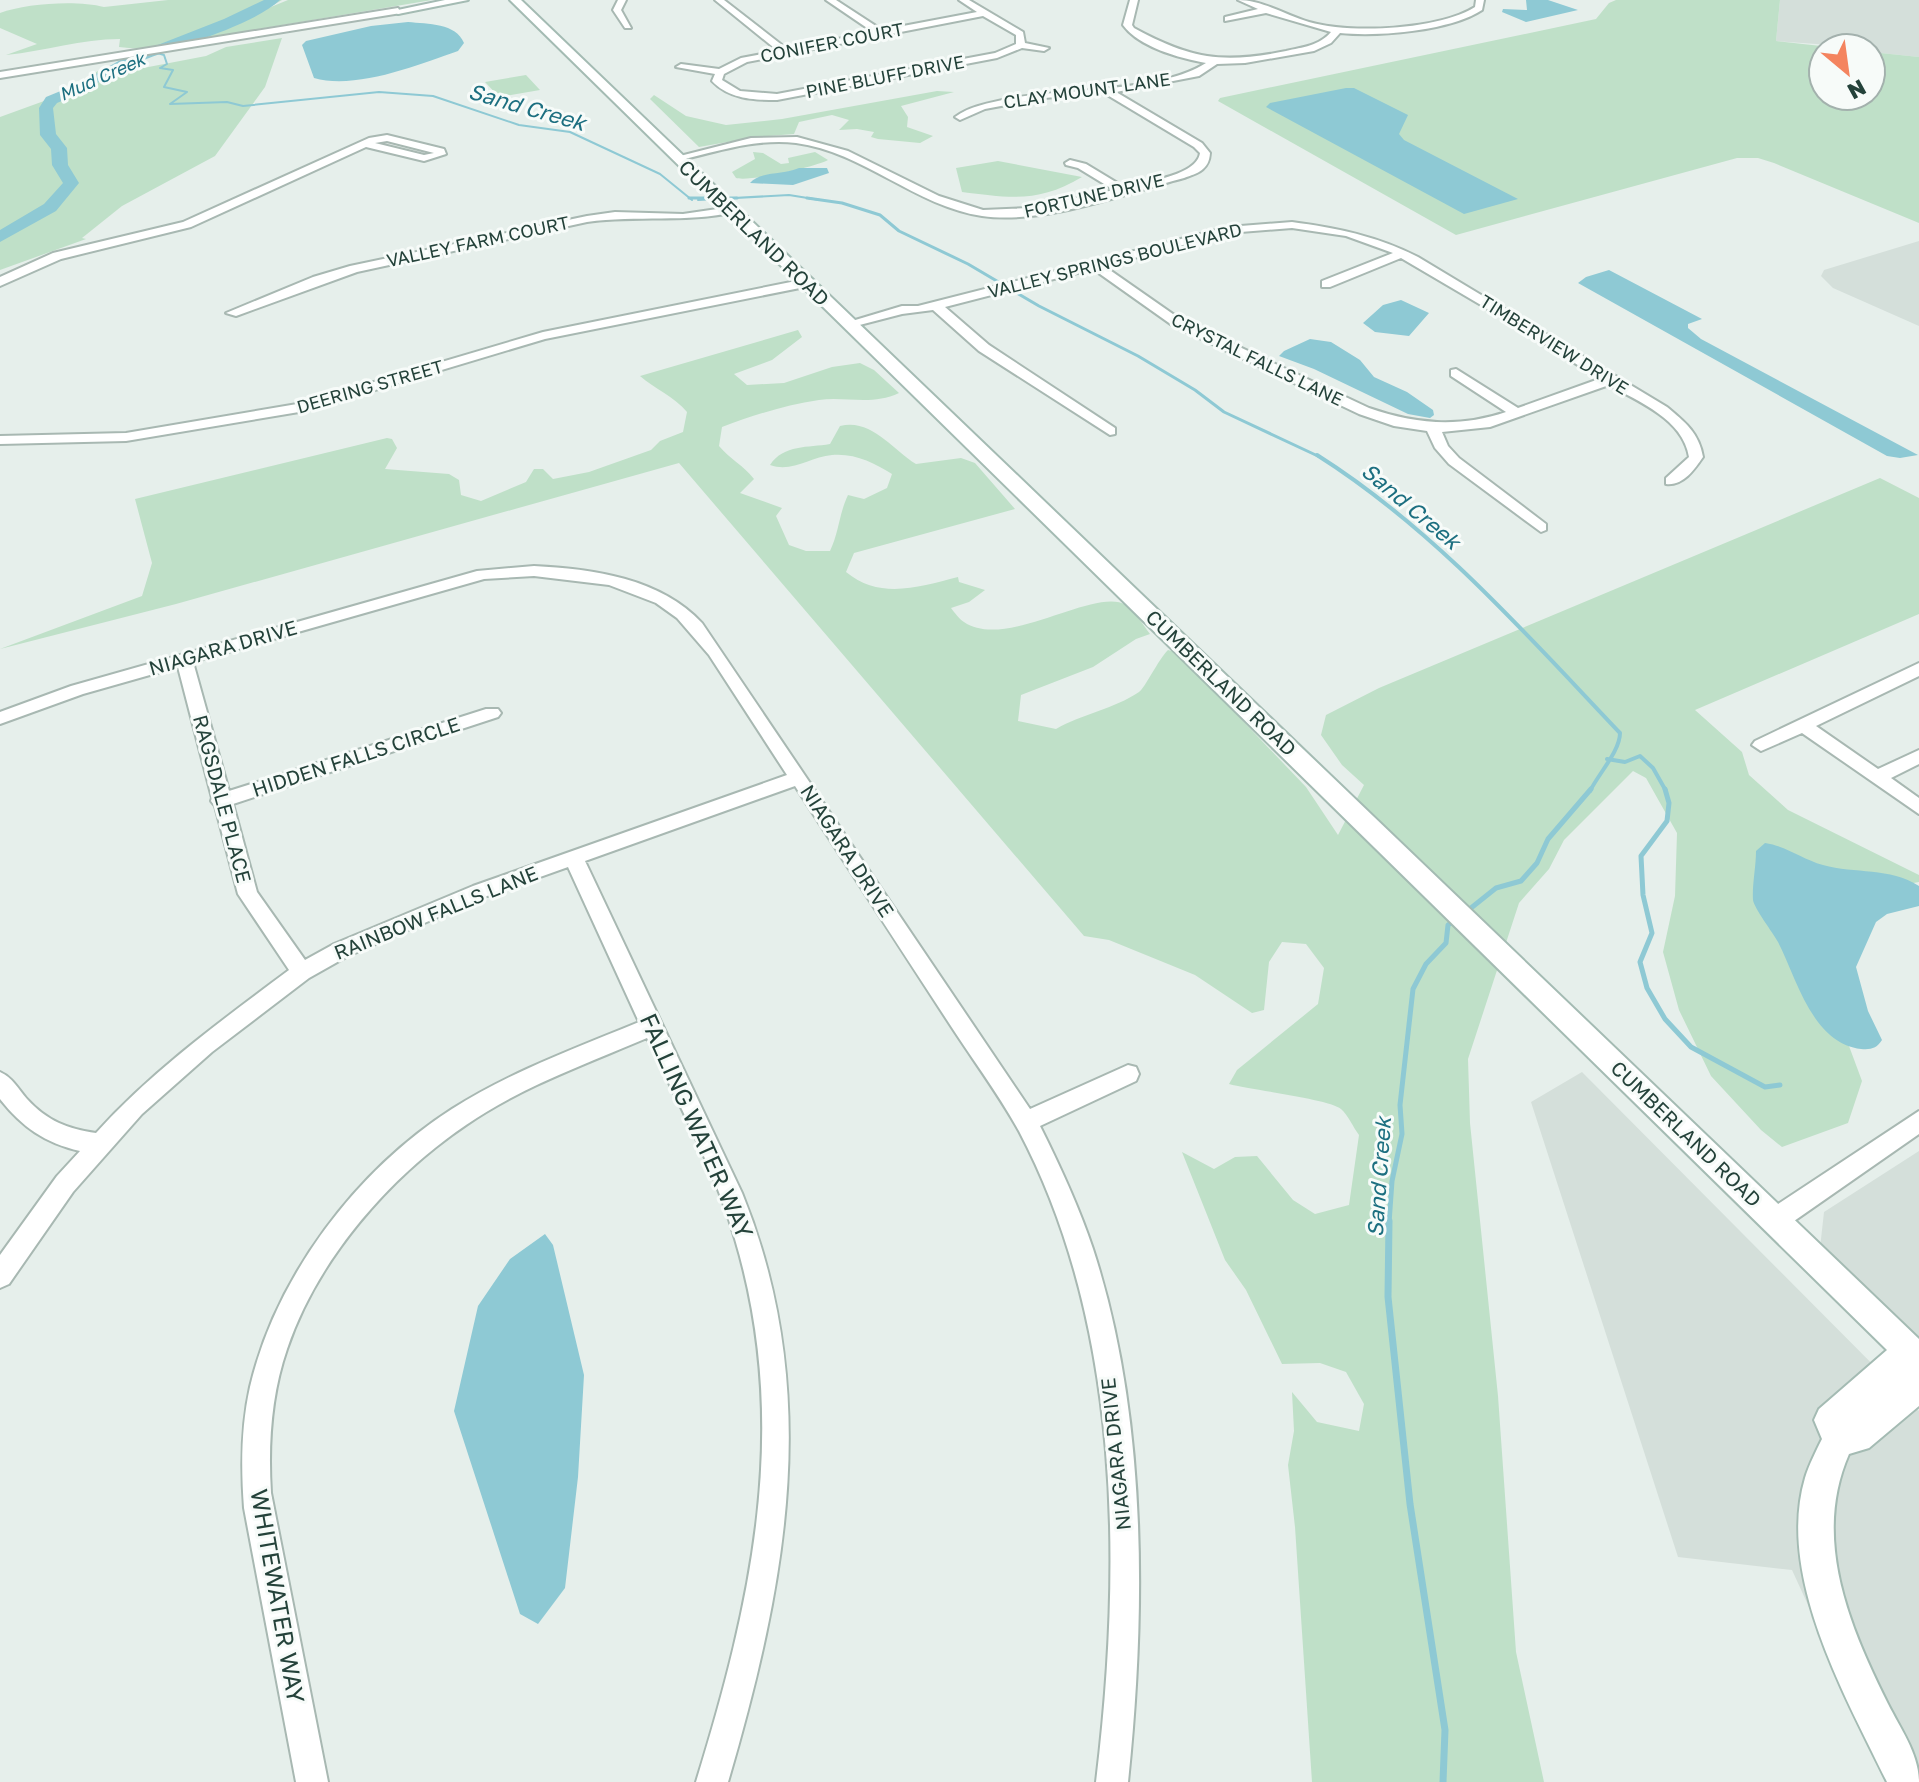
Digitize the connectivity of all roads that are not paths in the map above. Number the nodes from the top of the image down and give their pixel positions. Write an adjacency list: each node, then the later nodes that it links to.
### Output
1 (447, 0): 12 (main road)
2 (463, 0): 12 (main road)
3 (622, 0): 15 (street)
4 (719, 0): 20 (street)
5 (830, 0): 16 (street)
6 (963, 0): 13 (street)
7 (1134, 0): 21 (street)
8 (1242, 0): 11 (street)
9 (1480, 0): 17 (street)
10 (513, 4): 30 (main road, CUMBERLAND ROAD)
11 (1267, 10): 14 (street); 17 (street)
12 (398, 11): 24 (street)
13 (985, 13): 16 (street, CONIFER COURT); 18 (street)
14 (1228, 19)
15 (628, 26)
16 (879, 32): 20 (street, CONIFER COURT)
17 (1336, 32): 21 (street)
18 (1021, 45): 19 (street, PINE BLUFF DRIVE); 26 (street, PINE BLUFF DRIVE)
19 (1044, 48)
20 (785, 52): 23 (street, CONIFER COURT)
21 (1213, 63): 25 (street, CLAY MOUNT LANE)
22 (681, 67): 23 (street, CONIFER COURT)
23 (720, 72): 26 (street)
24 (0, 75)
25 (1106, 90): 28 (street, CLAY MOUNT LANE); 32 (street, FORTUNE DRIVE)
26 (746, 96): 27 (street)
27 (735, 104)
28 (960, 117)
29 (365, 144): 29 (street); 40 (street)
30 (677, 158): 32 (street, FORTUNE DRIVE); 33 (main road, CUMBERLAND ROAD)
31 (1070, 163): 32 (street)
32 (1121, 190)
33 (725, 204): 39 (main road, CUMBERLAND ROAD); 43 (street, VALLEY FARM COURT)
34 (1315, 208): 35 (street)
35 (1310, 226): 36 (street, VALLEY SPRINGS BOULEVARD); 38 (street, VALLEY SPRINGS BOULEVARD)
36 (1361, 236): 37 (street, TIMBERVIEW DRIVE)
37 (1401, 254): 41 (street); 46 (street, TIMBERVIEW DRIVE)
38 (1094, 264): 42 (street, VALLEY SPRINGS BOULEVARD); 48 (street, CRYSTAL FALLS LANE)
39 (801, 278): 44 (main road, CUMBERLAND ROAD); 50 (street, DEERING STREET)
40 (0, 282)
41 (1326, 284)
42 (936, 306): 44 (street, VALLEY SPRINGS BOULEVARD); 49 (street)
43 (232, 313)
44 (852, 327): 72 (main road, CUMBERLAND ROAD)
45 (1456, 373): 47 (street)
46 (1610, 380): 47 (street, CRYSTAL FALLS LANE); 51 (street, TIMBERVIEW DRIVE)
47 (1517, 413): 48 (street, CRYSTAL FALLS LANE)
48 (1433, 428): 52 (street)
49 (1110, 431)
50 (0, 440)
51 (1671, 481)
52 (1541, 527)
53 (184, 659): 56 (street, NIAGARA DRIVE); 61 (street, NIAGARA DRIVE); 62 (street, RAGSDALE PLACE)
54 (1919, 669): 57 (street)
55 (492, 713): 62 (street, HIDDEN FALLS CIRCLE)
56 (0, 718)
57 (1803, 725): 58 (street); 60 (street)
58 (1761, 745)
59 (1919, 756): 60 (street)
60 (1877, 777): 63 (street)
61 (799, 778): 64 (street, RAINBOW FALLS LANE); 70 (street, NIAGARA DRIVE)
62 (220, 801): 65 (street, RAGSDALE PLACE)
63 (1919, 807)
64 (574, 858): 65 (street, RAINBOW FALLS LANE); 66 (street, FALLING WATER WAY)
65 (302, 972): 71 (street, RAINBOW FALLS LANE)
66 (651, 1027): 77 (street, WHITEWATER WAY); 78 (street, FALLING WATER WAY)
67 (1128, 1074): 70 (street)
68 (0, 1082): 71 (street)
69 (1919, 1121): 72 (street)
70 (1026, 1122): 79 (street, NIAGARA DRIVE)
71 (100, 1144): 73 (street, RAINBOW FALLS LANE)
72 (1775, 1220): 74 (main road, CUMBERLAND ROAD)
73 (0, 1276)
74 (1914, 1356): 76 (main road)
75 (1919, 1385): 76 (main road)
76 (1839, 1438): 80 (main road)
77 (312, 1782)
78 (712, 1782)
79 (1112, 1782)
80 (1907, 1782)

